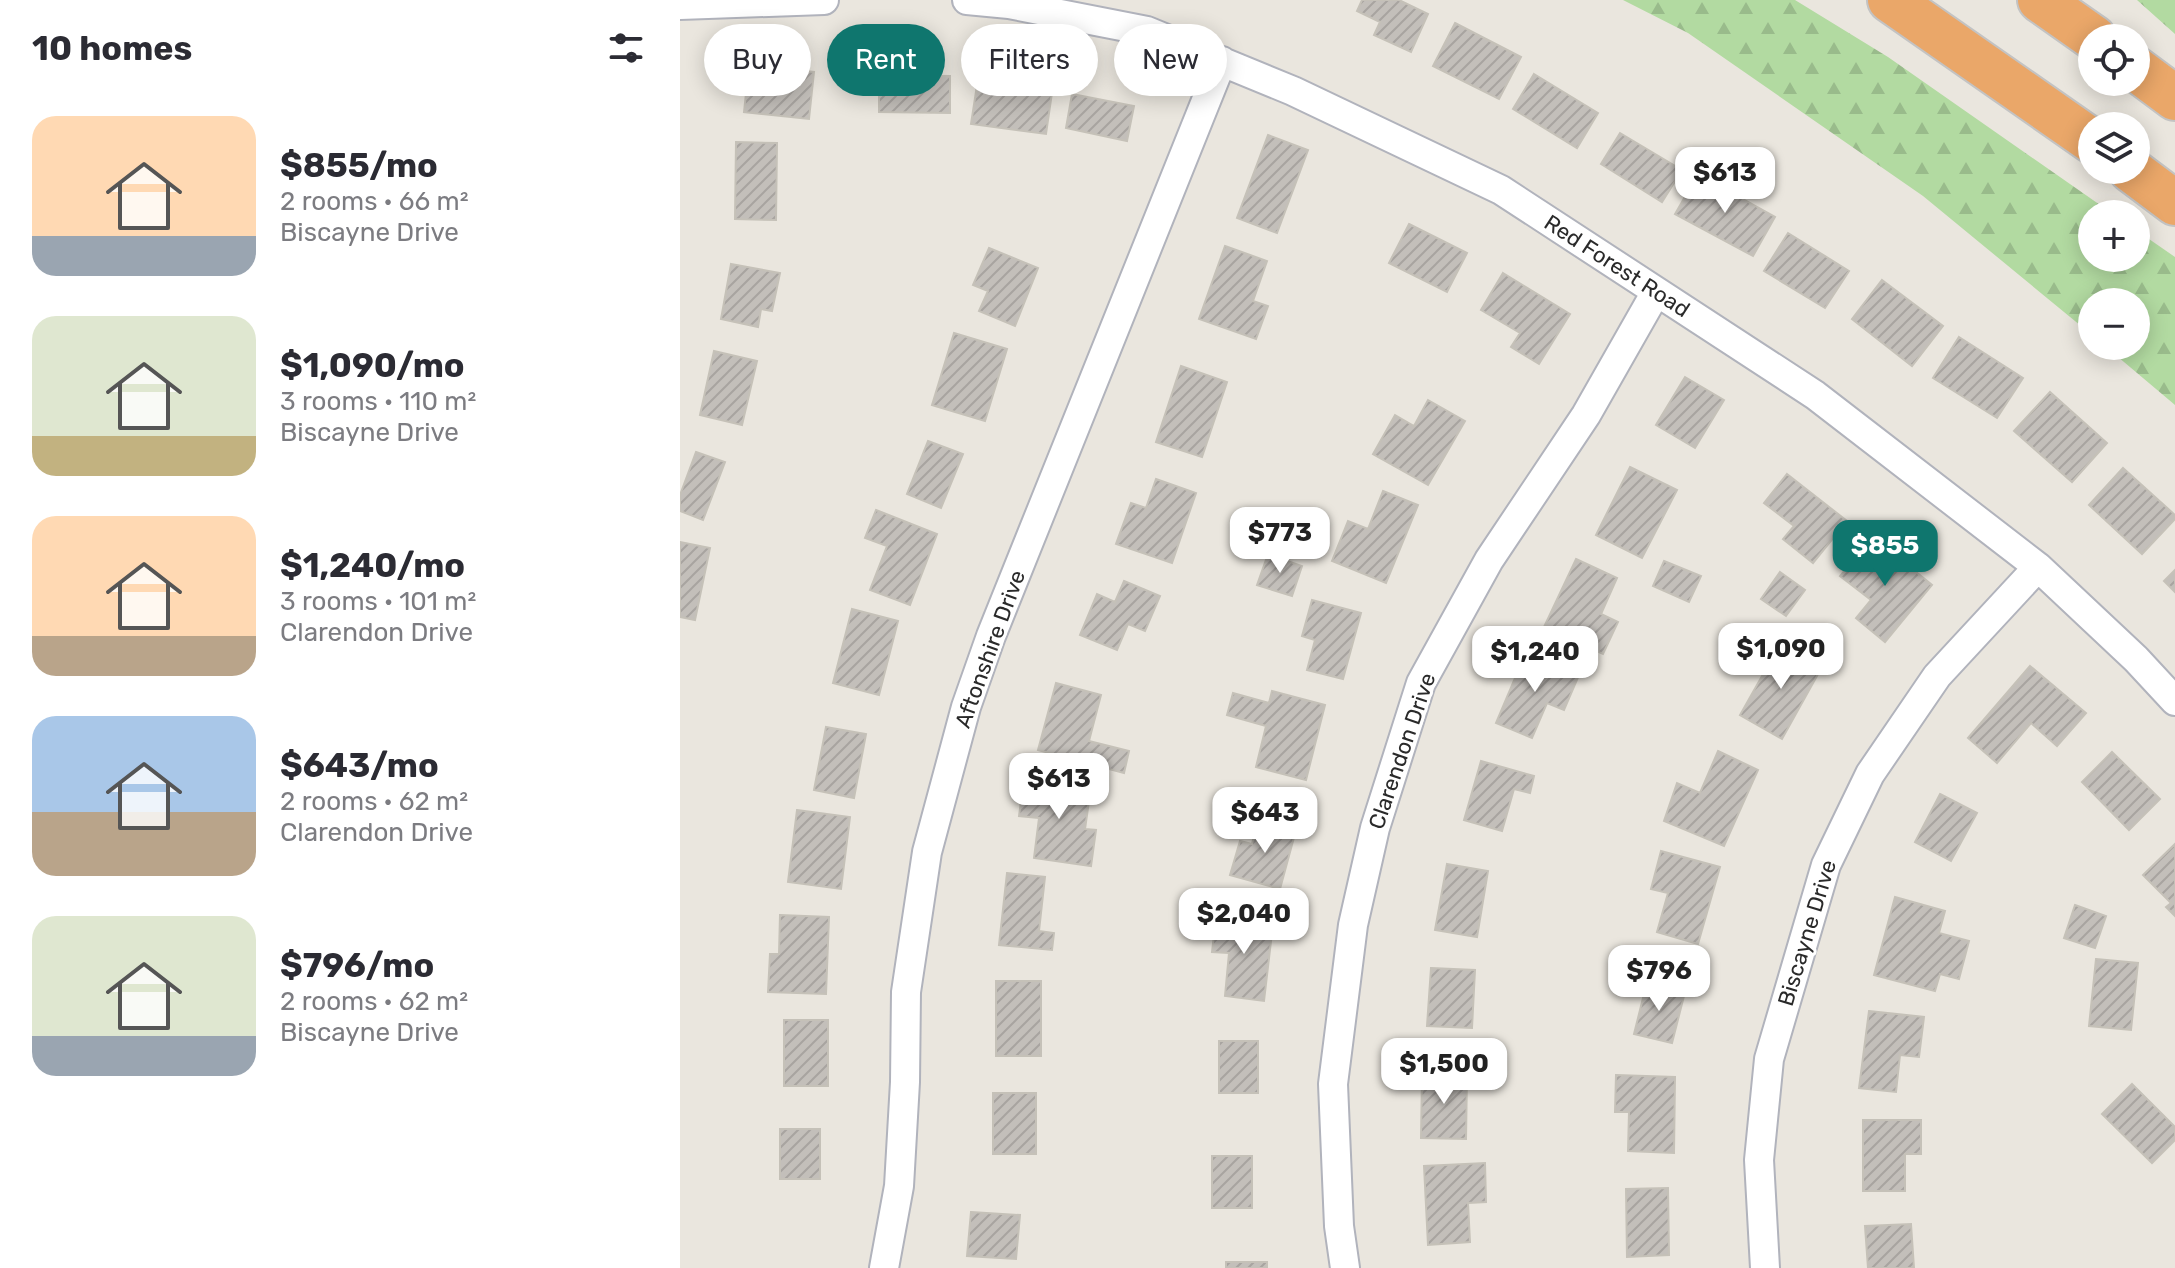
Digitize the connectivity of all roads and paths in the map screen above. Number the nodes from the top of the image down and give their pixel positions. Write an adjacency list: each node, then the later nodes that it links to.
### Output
1 (824, 0): 5 (street)
2 (967, 0): 6 (street, Red Forest Road)
3 (1890, 0): 12 (highway)
4 (2040, 0): 7 (highway)
5 (680, 5)
6 (1114, 25)
7 (2078, 27)
8 (1227, 63): 15 (street, Red Forest Road)
9 (2150, 79): 11 (highway)
10 (1208, 96): 18 (street, Aftonshire Drive)
11 (2175, 98)
12 (2078, 131)
13 (2150, 184): 14 (highway)
14 (2175, 203)
15 (1656, 292): 16 (street, Red Forest Road); 19 (street, Clarendon Drive)
16 (2038, 567): 17 (street, Red Forest Road); 20 (street, Biscayne Drive)
17 (2175, 701)
18 (884, 1268)
19 (1345, 1268)
20 (1765, 1268)

